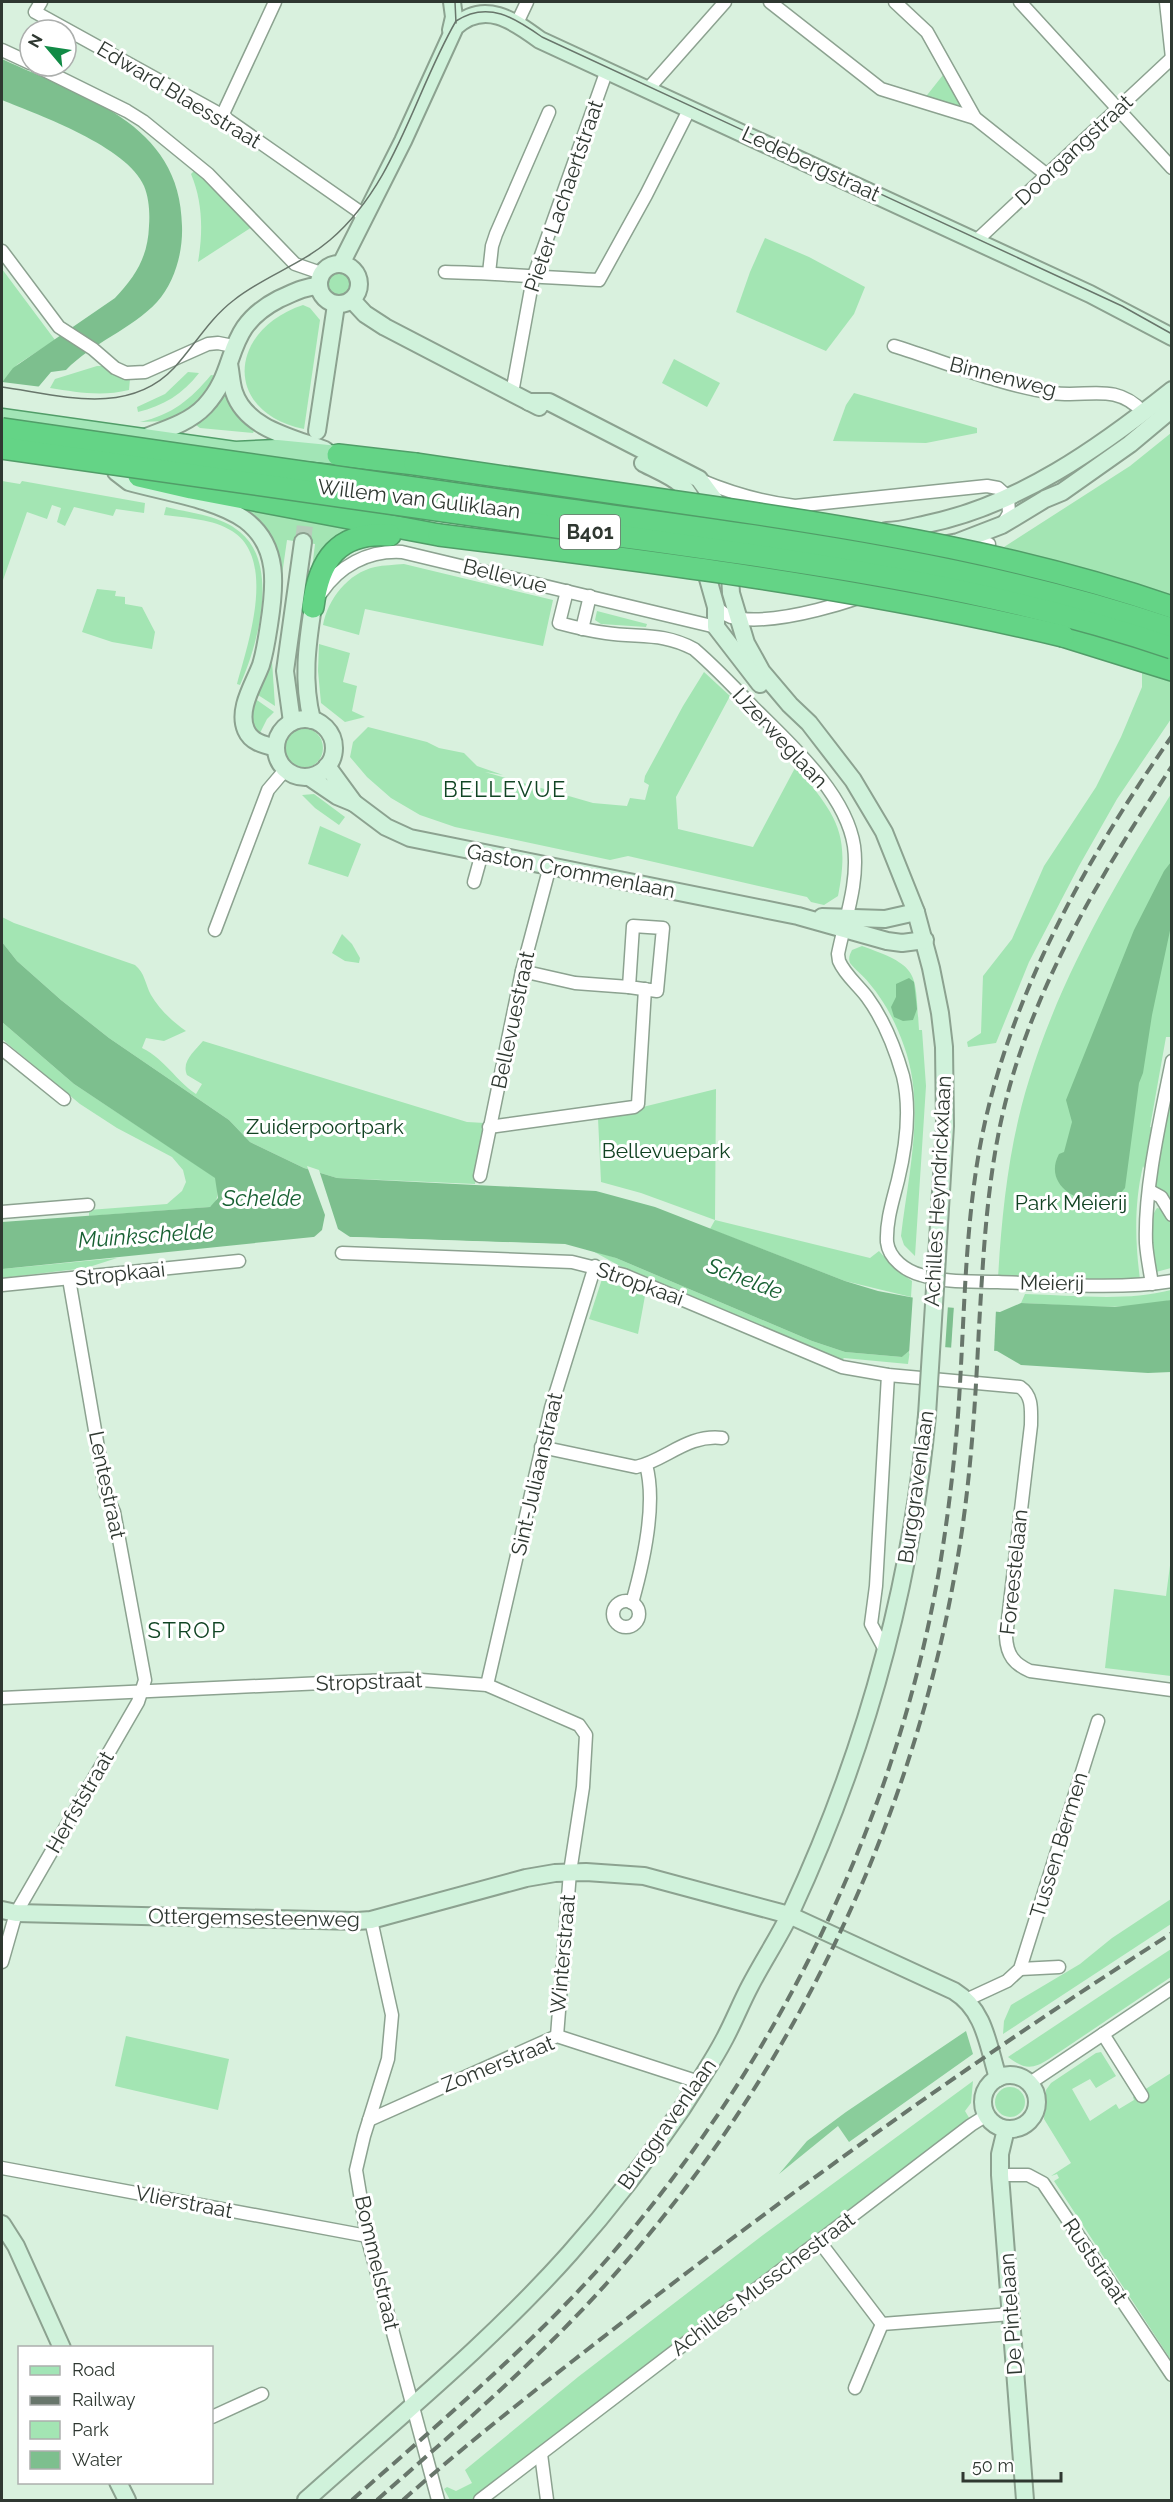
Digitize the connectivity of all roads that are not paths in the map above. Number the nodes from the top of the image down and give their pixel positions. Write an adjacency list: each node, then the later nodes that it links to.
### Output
1 (41, 2): 21 (street, Edward Blaesstraat)
2 (275, 2): 21 (street)
3 (452, 2): 11 (street)
4 (527, 2): 10 (street)
5 (725, 2): 17 (street)
6 (770, 2): 22 (street)
7 (895, 2): 22 (street)
8 (1020, 2): 19 (street)
9 (1166, 2): 14 (street)
10 (518, 21): 11 (street, Ledebergstraat); 15 (street, Ledebergstraat)
11 (451, 34): 25 (street)
12 (2, 50): 13 (street)
13 (18, 57)
14 (1172, 58): 19 (street, Doorgangstraat)
15 (607, 70): 17 (street, Ledebergstraat); 31 (street, Pieter Lachaertstraat)
16 (60, 78): 32 (street)
17 (648, 89): 18 (street, Ledebergstraat)
18 (690, 108): 26 (street, Ledebergstraat); 31 (street)
19 (1118, 110): 23 (street); 24 (street, Doorgangstraat)
20 (549, 112): 30 (street)
21 (222, 116): 25 (street, Edward Blaesstraat)
22 (975, 118): 24 (street)
23 (1172, 168)
24 (1047, 175): 26 (street, Doorgangstraat)
25 (363, 219): 28 (street)
26 (976, 241): 34 (street, Ledebergstraat)
27 (2, 251): 35 (street)
28 (341, 264): 32 (street); 33 (street)
29 (445, 272): 30 (street)
30 (489, 273): 31 (street)
31 (533, 278): 39 (street, Pieter Lachaertstraat)
32 (320, 280): 33 (street); 35 (street)
33 (344, 302): 39 (street); 45 (street)
34 (1172, 337)
35 (233, 346): 37 (street)
36 (894, 346): 42 (street, Binnenweg)
37 (229, 364): 46 (street); 49 (street)
38 (1172, 390): 42 (street, Willem van Guliklaan)
39 (512, 393): 40 (street)
40 (529, 402): 53 (street); 55 (street)
41 (1172, 409): 57 (street, Willem van Guliklaan)
42 (1143, 412): 54 (street, Willem van Guliklaan)
43 (2, 418): 46 (main road)
44 (2, 429): 71 (highway, B401, bridge)
45 (317, 431)
46 (143, 438): 48 (main road, Willem van Guliklaan)
47 (2, 448): 72 (highway, B401, bridge)
48 (235, 451): 49 (main road); 55 (street, Willem van Guliklaan)
49 (338, 455): 66 (highway, bridge)
50 (2, 456): 51 (main road)
51 (116, 472): 52 (main road); 77 (street)
52 (139, 476): 58 (street, Willem van Guliklaan); 59 (highway)
53 (699, 479): 54 (street); 56 (street, Achilles Heyndrickxlaan)
54 (1008, 497): 56 (street, Willem van Guliklaan); 57 (street)
55 (698, 517): 56 (street, Willem van Guliklaan); 58 (street)
56 (724, 521): 60 (street, Achilles Heyndrickxlaan)
57 (1002, 525): 60 (street, Willem van Guliklaan)
58 (701, 535): 60 (street, Willem van Guliklaan); 67 (street)
59 (439, 536): 65 (highway); 73 (highway, bridge)
60 (728, 539): 68 (street, Achilles Heyndrickxlaan)
61 (303, 542): 76 (street)
62 (989, 544): 68 (street)
63 (567, 591): 64 (street, Bellevue); 65 (street, Bellevue); 70 (street, IJzerweglaan)
64 (590, 596): 69 (street, Bellevue); 70 (street)
65 (313, 607): 75 (street)
66 (1172, 607)
67 (716, 608): 68 (street); 69 (street)
68 (738, 617): 74 (street, Achilles Heyndrickxlaan)
69 (716, 627): 74 (street, Achilles Heyndrickxlaan)
70 (582, 629): 86 (street, IJzerweglaan)
71 (1172, 629)
72 (1172, 648)
73 (1172, 670)
74 (790, 705): 85 (street, Achilles Heyndrickxlaan)
75 (312, 720): 76 (street); 78 (street)
76 (292, 722): 77 (street)
77 (276, 748): 79 (street)
78 (327, 766): 80 (street); 81 (street, Gaston Crommenlaan)
79 (285, 770): 80 (street, Gaston Crommenlaan); 87 (street)
80 (309, 777): 81 (street, Gaston Crommenlaan)
81 (354, 803): 82 (street, Gaston Crommenlaan)
82 (482, 853): 83 (street, Gaston Crommenlaan); 84 (street)
83 (550, 866): 86 (street, Gaston Crommenlaan); 89 (street, Bellevuestraat)
84 (474, 882)
85 (916, 912): 86 (street, Gaston Crommenlaan); 88 (street, Achilles Heyndrickxlaan)
86 (844, 923): 88 (street, Gaston Crommenlaan); 106 (street, IJzerweglaan)
87 (215, 930)
88 (925, 940): 110 (street, Achilles Heyndrickxlaan, bridge)
89 (522, 971): 90 (street); 96 (street, Bellevuestraat)
90 (629, 987): 91 (street); 91 (street)
91 (645, 989): 96 (street)
92 (2, 1049): 95 (street)
93 (1172, 1061): 94 (street)
94 (1169, 1084): 98 (street)
95 (64, 1099)
96 (489, 1127): 97 (street, Bellevuestraat)
97 (480, 1176)
98 (1149, 1191): 101 (street); 108 (street)
99 (88, 1205): 100 (street)
100 (2, 1212)
101 (1172, 1215)
102 (342, 1253): 104 (street, Stropkaai)
103 (239, 1261): 105 (street, Stropkaai)
104 (595, 1266): 111 (street, Stropkaai); 114 (street, Sint-Juliaanstraat)
105 (69, 1279): 109 (street, Stropkaai); 119 (street, Lentestraat)
106 (953, 1280): 108 (street, Meierij)
107 (1172, 1281): 108 (street, Meierij)
108 (1152, 1284)
109 (2, 1285)
110 (932, 1323): 117 (street, Burggravenlaan, bridge)
111 (888, 1375): 112 (street, Stropkaai); 117 (street, Burggravenlaan)
112 (1027, 1392): 120 (street, Foreestelaan)
113 (722, 1438): 115 (street)
114 (541, 1447): 115 (street); 118 (street, Sint-Juliaanstraat)
115 (646, 1465): 116 (street)
116 (632, 1603)
117 (885, 1650): 125 (street, Burggravenlaan)
118 (487, 1685): 119 (street, Stropstraat); 123 (street, Stropstraat)
119 (143, 1690): 121 (street, Stropstraat); 124 (street, Herfststraat)
120 (1172, 1690)
121 (2, 1698)
122 (1098, 1721): 129 (street, Tussen Bermen)
123 (570, 1872): 125 (street, Ottergemsesteenweg); 126 (street, Ottergemsesteenweg); 133 (street, Winterstraat)
124 (9, 1911): 126 (street, Ottergemsesteenweg); 127 (street, Herfststraat)
125 (789, 1915): 131 (street, Ottergemsesteenweg); 135 (street, Burggravenlaan)
126 (371, 1920): 139 (street, Bommelstraat)
127 (2, 1962)
128 (1059, 1967): 129 (street)
129 (1020, 1969): 131 (street)
130 (1172, 1988): 132 (street)
131 (966, 2000): 134 (street, Ottergemsesteenweg)
132 (1103, 2034): 136 (street); 137 (street)
133 (557, 2036): 135 (street, Zomerstraat); 139 (street, Zomerstraat)
134 (998, 2078): 136 (street); 138 (street)
135 (699, 2082): 152 (street, Burggravenlaan)
136 (1030, 2083): 140 (street)
137 (1142, 2096)
138 (987, 2115): 140 (street); 145 (street, Achilles Musschestraat)
139 (369, 2120): 144 (street, Bommelstraat)
140 (1006, 2129): 142 (street, De Pintelaan)
141 (2, 2168): 144 (street, Vlierstraat)
142 (1000, 2175): 146 (street, De Pintelaan); 149 (street, Ruststraat)
143 (2, 2224): 148 (street)
144 (367, 2236): 152 (street, Bommelstraat)
145 (819, 2241): 147 (street); 154 (street, Achilles Musschestraat)
146 (1011, 2314): 147 (street); 161 (street, De Pintelaan)
147 (882, 2324): 150 (street)
148 (61, 2346)
149 (1172, 2375)
150 (855, 2388)
151 (262, 2394): 153 (street)
152 (412, 2406): 157 (street, Burggravenlaan); 158 (street, Bommelstraat)
153 (213, 2417)
154 (541, 2454): 159 (street, Achilles Musschestraat); 160 (street)
155 (119, 2484): 156 (street)
156 (127, 2500)
157 (306, 2500)
158 (438, 2500)
159 (480, 2500)
160 (547, 2500)
161 (1025, 2500)

